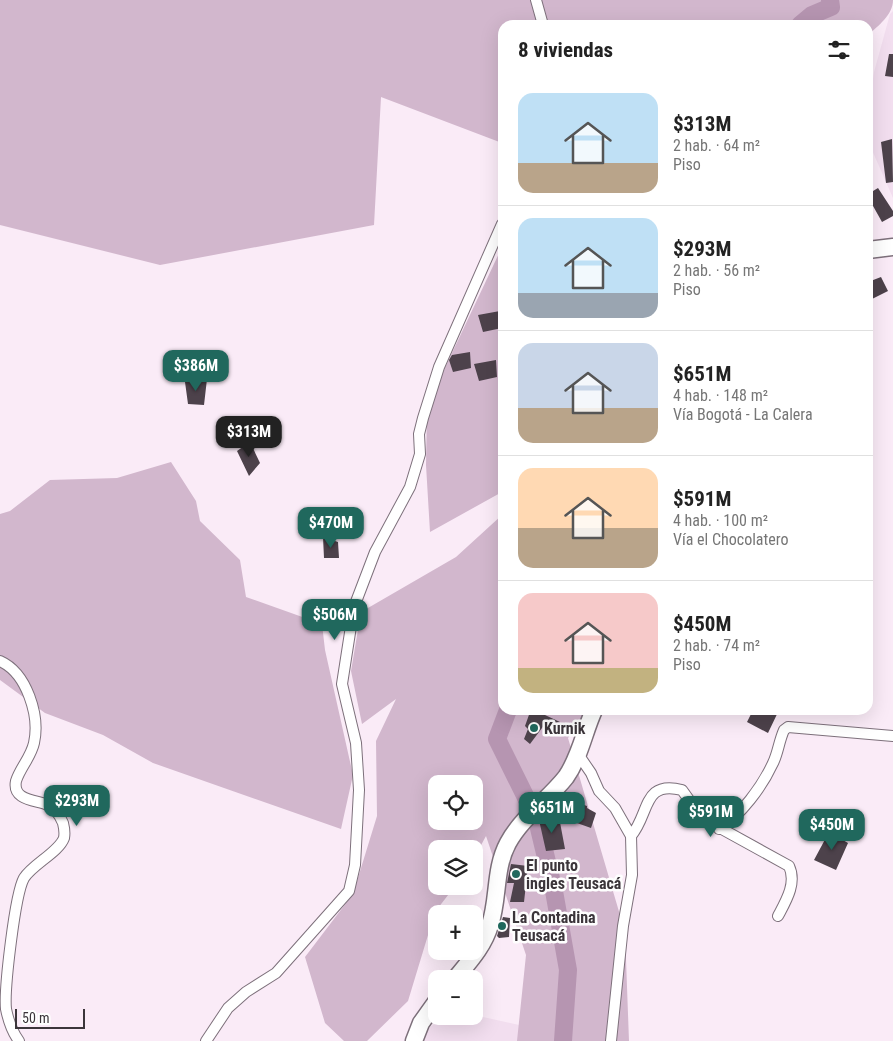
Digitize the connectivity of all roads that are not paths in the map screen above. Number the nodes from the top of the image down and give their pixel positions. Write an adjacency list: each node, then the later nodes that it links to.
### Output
1 (536, 0): 2 (street)
2 (542, 20)
3 (498, 233): 16 (street)
4 (873, 250): 5 (main road)
5 (892, 251)
6 (0, 661): 15 (street)
7 (592, 715): 9 (main road)
8 (893, 736): 10 (street)
9 (578, 754): 11 (street); 13 (main road)
10 (719, 829): 11 (street); 12 (street)
11 (630, 836): 18 (street)
12 (778, 916)
13 (462, 970)
14 (428, 1013): 17 (main road)
15 (19, 1041)
16 (206, 1041)
17 (414, 1041)
18 (611, 1041)

